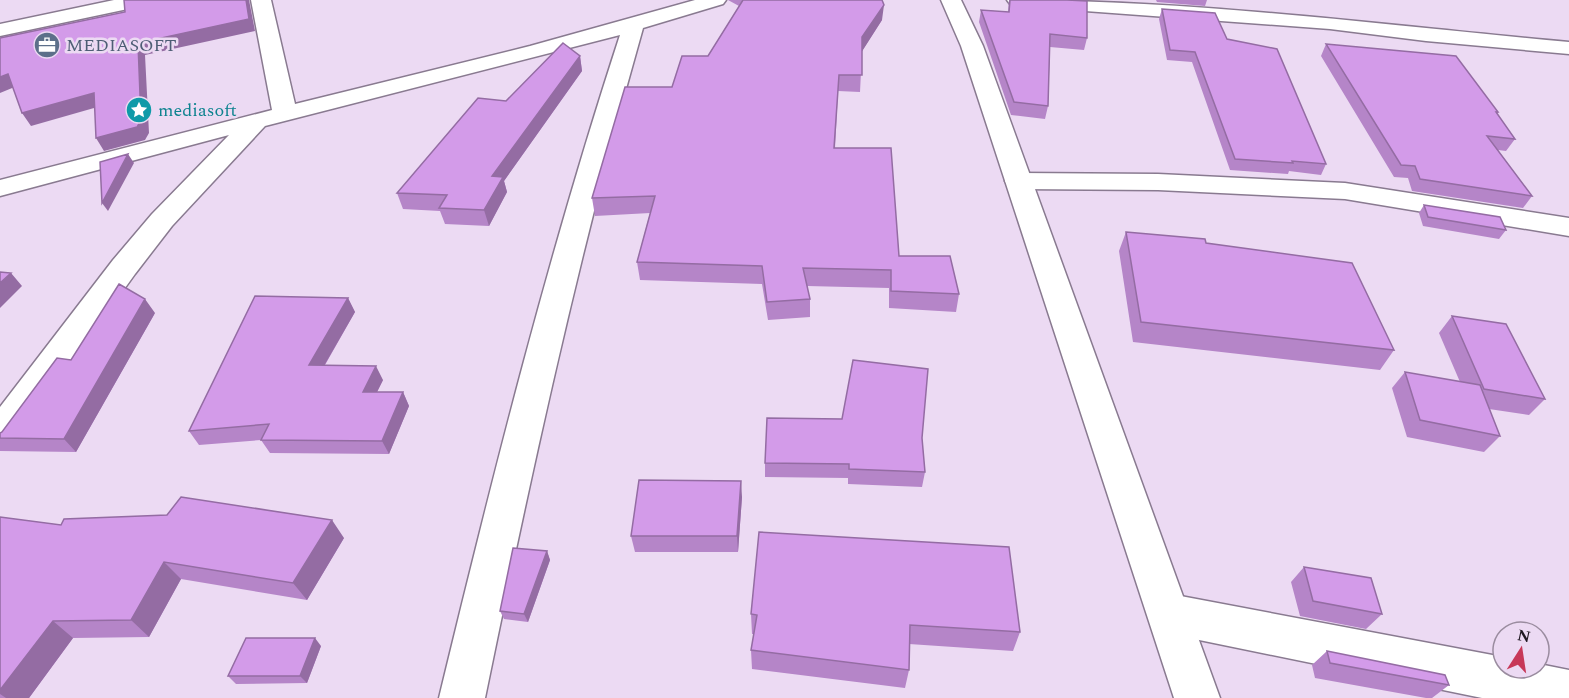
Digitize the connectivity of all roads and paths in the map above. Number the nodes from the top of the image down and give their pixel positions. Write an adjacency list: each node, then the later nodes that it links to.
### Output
1 (142, 0): 8 (street)
2 (261, 0): 10 (street)
3 (716, 0): 7 (street)
4 (951, 0): 12 (street)
5 (1017, 0): 6 (street)
6 (1251, 9): 9 (street)
7 (633, 26): 10 (street); 18 (street)
8 (0, 30)
9 (1569, 48)
10 (285, 114): 11 (street)
11 (256, 121): 13 (street); 15 (street)
12 (1018, 181): 14 (street); 16 (street)
13 (0, 188)
14 (1569, 227)
15 (0, 434)
16 (1170, 614): 17 (street); 19 (street)
17 (1569, 693)
18 (462, 698)
19 (1197, 698)

